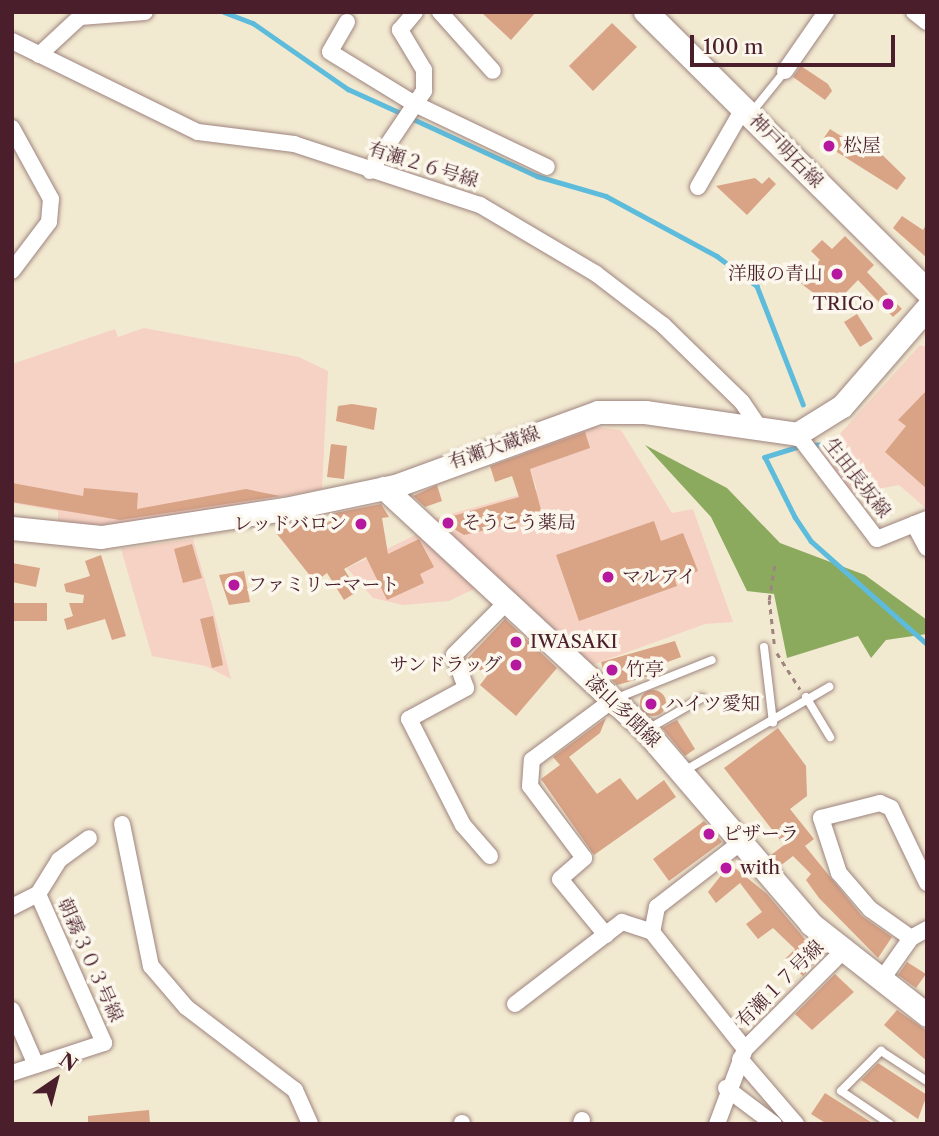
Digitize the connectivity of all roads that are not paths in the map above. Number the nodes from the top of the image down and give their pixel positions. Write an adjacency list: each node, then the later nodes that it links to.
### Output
1 (145, 12): 10 (street)
2 (440, 12): 11 (street)
3 (646, 12): 14 (main road, 神戸明石線)
4 (826, 12): 12 (street)
5 (914, 12): 8 (street)
6 (411, 14): 13 (street)
7 (346, 22): 13 (street)
8 (927, 22)
9 (12, 41): 10 (street, 有瀬２６号線)
10 (39, 55): 17 (street, 有瀬２６号線)
11 (493, 71)
12 (785, 71): 14 (lane)
13 (414, 106): 16 (street); 17 (street)
14 (746, 112): 18 (street); 20 (main road, 神戸明石線)
15 (12, 128): 19 (street)
16 (547, 167)
17 (370, 171): 22 (street, 有瀬２６号線)
18 (698, 187)
19 (12, 271)
20 (927, 290)
21 (927, 309): 23 (main road)
22 (763, 433): 23 (main road, 有瀬大蔵線); 24 (main road, 有瀬大蔵線)
23 (797, 434): 25 (street, 生田長坂線)
24 (384, 488): 26 (main road, 有瀬大蔵線); 28 (main road, 漆山多聞線)
25 (921, 521): 27 (street)
26 (12, 528)
27 (927, 548)
28 (507, 602): 34 (main road, 漆山多聞線); 42 (street)
29 (764, 647): 35 (lane)
30 (712, 660): 34 (lane)
31 (829, 687): 32 (lane)
32 (806, 697): 35 (lane); 37 (lane)
33 (702, 698): 36 (lane)
34 (614, 699): 36 (main road, 漆山多聞線); 48 (street)
35 (773, 722): 38 (lane)
36 (645, 730): 38 (main road, 漆山多聞線)
37 (830, 737)
38 (684, 771): 41 (main road, 漆山多聞線)
39 (122, 824): 60 (street)
40 (89, 838): 44 (street)
41 (740, 843): 47 (street); 50 (main road, 漆山多聞線)
42 (490, 856)
43 (927, 883): 49 (street)
44 (38, 894): 45 (street); 56 (street, 朝霧３０３号線)
45 (12, 907)
46 (927, 929): 49 (street)
47 (652, 932): 48 (street); 55 (street)
48 (606, 935): 52 (street)
49 (911, 938): 51 (street)
50 (842, 952): 51 (main road, 漆山多聞線); 55 (street, 有瀬１７号線)
51 (880, 982): 54 (main road, 漆山多聞線)
52 (515, 1004)
53 (12, 1010): 56 (street)
54 (927, 1015)
55 (742, 1054): 59 (street, 有瀬１７号線); 63 (street)
56 (36, 1065): 57 (street)
57 (12, 1073)
58 (927, 1081): 64 (lane)
59 (726, 1088): 61 (street, 有瀬１７号線); 62 (street)
60 (310, 1124)
61 (717, 1124)
62 (774, 1124)
63 (796, 1124)
64 (890, 1124)

